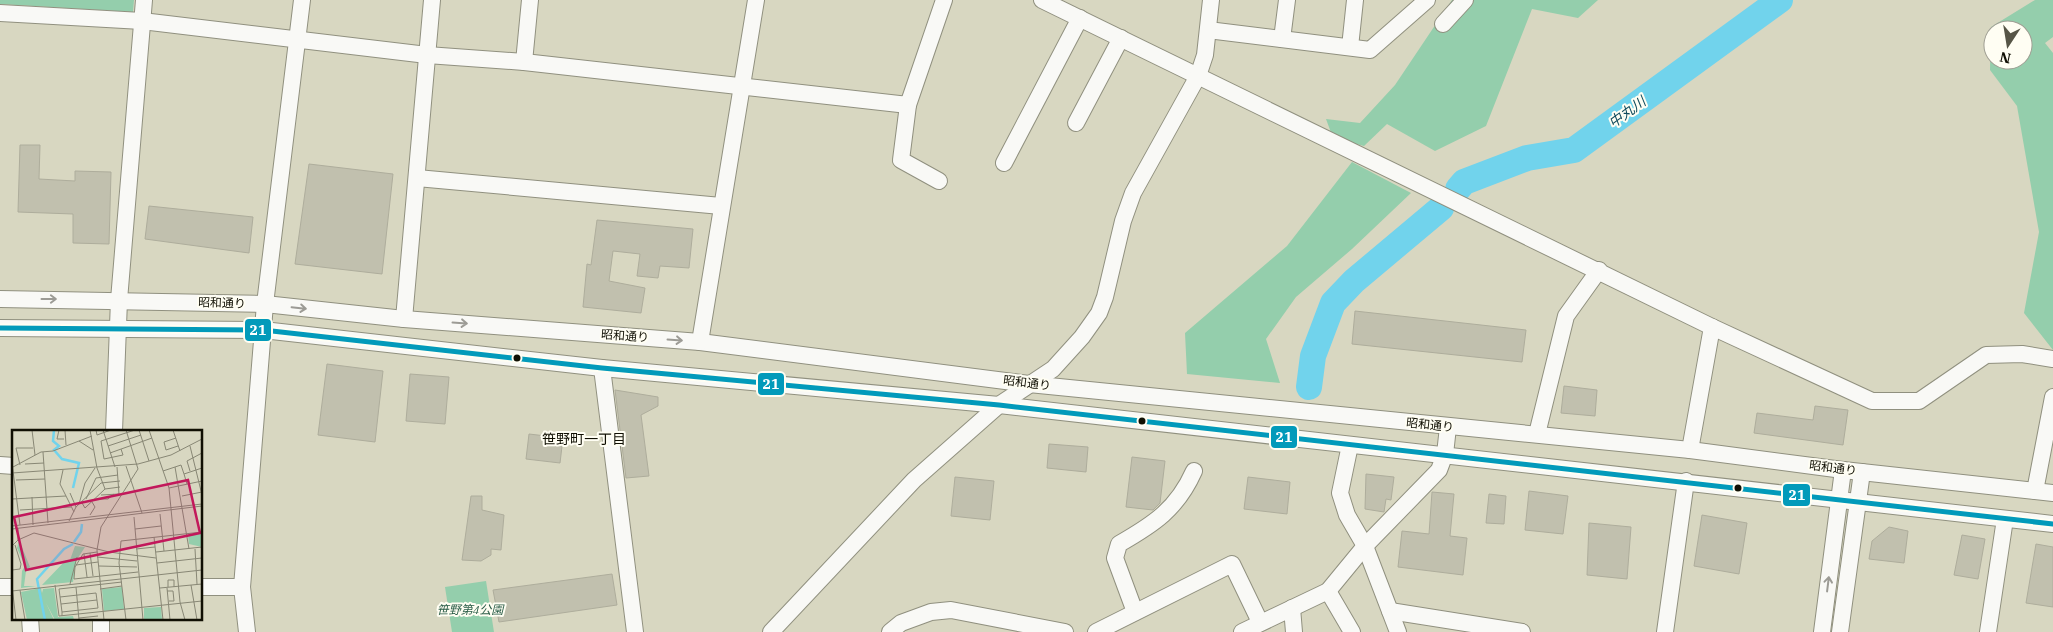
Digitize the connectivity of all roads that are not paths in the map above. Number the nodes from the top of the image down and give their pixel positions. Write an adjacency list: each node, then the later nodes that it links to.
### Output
1 (144, 0): 15 (street)
2 (302, 0): 18 (street)
3 (432, 0): 22 (street)
4 (530, 0): 23 (street)
5 (756, 0): 25 (street)
6 (944, 0): 26 (street)
7 (1042, 0): 14 (street)
8 (1211, 0): 17 (street)
9 (1287, 0): 20 (street)
10 (1355, 0): 21 (street)
11 (1426, 0): 21 (street)
12 (1465, 0): 16 (street)
13 (0, 13): 15 (street)
14 (1080, 18): 19 (street); 28 (street)
15 (142, 21): 18 (street); 34 (street)
16 (1443, 24)
17 (1208, 30): 20 (street); 24 (street)
18 (298, 38): 22 (street); 35 (street)
19 (1121, 38): 24 (street); 27 (street)
20 (1282, 39): 21 (street)
21 (1350, 47)
22 (426, 55): 23 (street); 29 (street)
23 (524, 62): 25 (street)
24 (1198, 76): 32 (street); 44 (street)
25 (742, 87): 26 (street); 31 (street)
26 (908, 105): 30 (street)
27 (1076, 123)
28 (1004, 163)
29 (416, 178): 31 (street); 36 (street)
30 (939, 181)
31 (721, 206): 41 (street)
32 (1599, 270): 37 (street); 49 (street)
33 (0, 299): 34 (street, 昭和通り, one-way to 34)
34 (119, 300): 35 (street, 昭和通り); 39 (street)
35 (265, 304): 36 (street, 昭和通り, one-way to 36); 40 (street)
36 (404, 319): 41 (street, 昭和通り, one-way to 41)
37 (1712, 327): 42 (street); 51 (street)
38 (0, 328): 39 (street, 昭和通り)
39 (117, 330): 40 (street, 昭和通り); 48 (street)
40 (263, 330): 43 (street, 昭和通り); 65 (street)
41 (700, 342): 44 (street, 昭和通り)
42 (2053, 359)
43 (602, 368): 46 (street, 昭和通り); 72 (street)
44 (1029, 384): 46 (street); 47 (street, 昭和通り)
45 (2053, 397): 57 (street)
46 (999, 405): 50 (street, 昭和通り); 73 (street)
47 (1448, 427): 49 (street, 昭和通り); 52 (street)
48 (114, 430)
49 (1537, 434): 51 (street, 昭和通り)
50 (1350, 445): 52 (street, 昭和通り); 63 (street)
51 (1690, 450): 53 (street, 昭和通り)
52 (1445, 454): 56 (street, 昭和通り); 63 (street)
53 (1843, 470): 55 (street, 昭和通り); 59 (street)
54 (1194, 471): 69 (street)
55 (1862, 472): 57 (street, 昭和通り); 60 (street)
56 (1686, 481): 59 (street, 昭和通り); 82 (street)
57 (2035, 491): 58 (street, 昭和通り)
58 (2053, 493)
59 (1839, 500): 60 (street, 昭和通り); 83 (street, one-way to 59)
60 (1859, 502): 61 (street, 昭和通り); 84 (street)
61 (2005, 520): 62 (street, 昭和通り); 85 (street)
62 (2053, 524)
63 (1366, 546): 66 (street); 68 (street)
64 (202, 587): 65 (street)
65 (242, 587): 71 (street)
66 (1328, 591): 67 (street); 79 (street)
67 (1292, 608): 70 (street); 78 (street)
68 (1390, 611): 80 (street); 81 (street)
69 (1135, 612): 70 (street); 76 (street)
70 (1260, 622): 77 (street)
71 (247, 632)
72 (635, 632)
73 (770, 632)
74 (890, 632): 75 (street)
75 (1066, 632)
76 (1096, 632)
77 (1242, 632)
78 (1294, 632)
79 (1352, 632)
80 (1398, 632)
81 (1522, 632)
82 (1665, 632)
83 (1822, 632)
84 (1840, 632)
85 (1988, 632)

